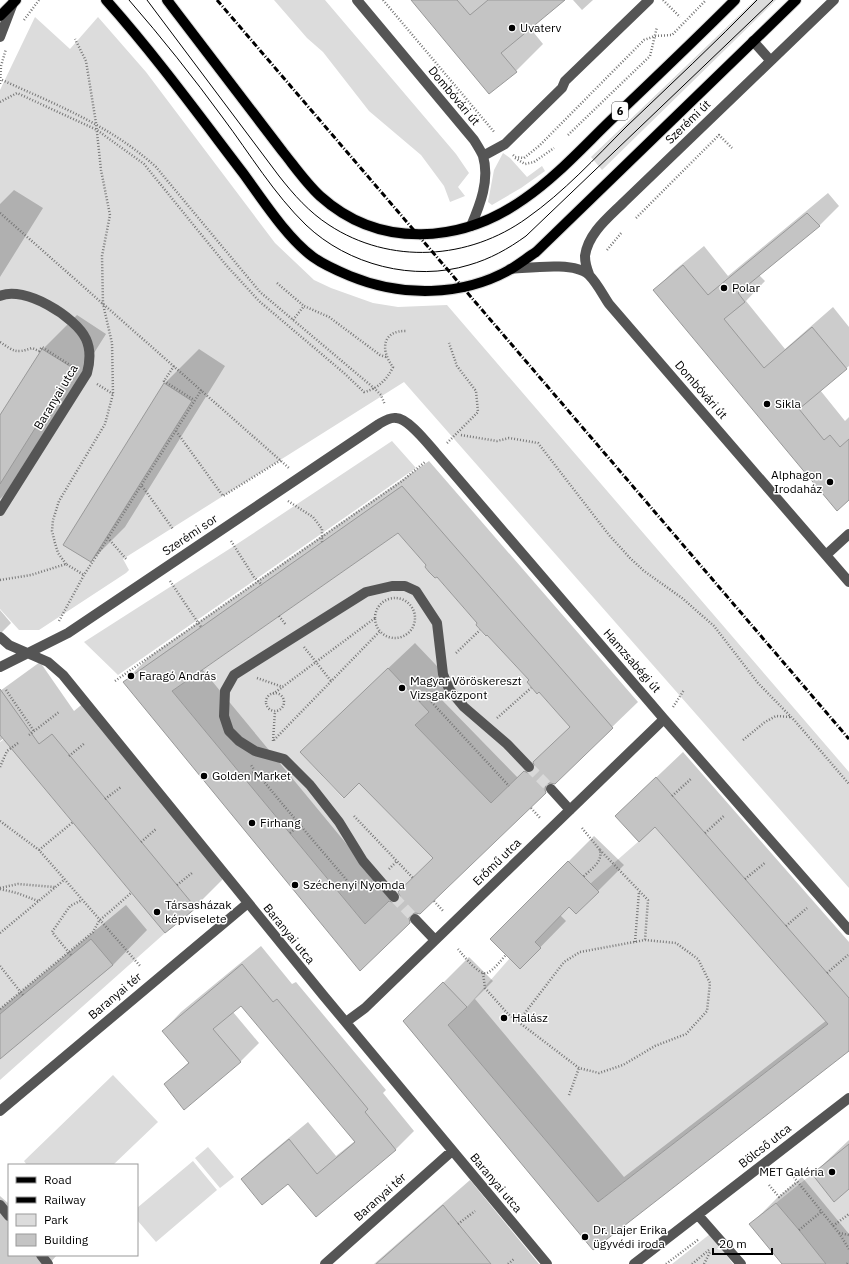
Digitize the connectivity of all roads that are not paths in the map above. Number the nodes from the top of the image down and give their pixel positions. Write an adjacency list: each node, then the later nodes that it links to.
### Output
1 (106, 0): 15 (main road, Szerémi út)
2 (167, 0): 14 (main road)
3 (357, 0): 13 (street, Dombóvári út)
4 (649, 0): 13 (street)
5 (735, 0): 14 (main road, 6)
6 (796, 0): 11 (main road, Szerémi út)
7 (834, 0): 12 (street, Szerémi út)
8 (14, 1): 9 (main road); 10 (street)
9 (0, 16)
10 (0, 37)
11 (753, 41): 12 (street); 15 (main road, Szerémi út)
12 (770, 60): 16 (street, Szerémi út)
13 (483, 156): 14 (street, Dombóvári út)
14 (471, 226)
15 (510, 269): 16 (street)
16 (589, 274): 21 (street, Dombóvári út)
17 (0, 296): 19 (street, Baranyai utca)
18 (391, 418): 24 (street, Szerémi sor); 26 (street, Hamzsabégi út)
19 (0, 511)
20 (849, 534): 21 (street)
21 (826, 555): 22 (street, Dombóvári út)
22 (849, 582)
23 (0, 637): 24 (street, Baranyai utca)
24 (28, 654): 25 (street, Szerémi sor); 31 (street, Baranyai utca)
25 (0, 667)
26 (664, 719): 29 (street, Erőmű utca); 33 (street, Hamzsabégi út)
27 (529, 766): 30 (street)
28 (551, 789): 29 (street)
29 (570, 810): 34 (street, Erőmű utca)
30 (394, 897)
31 (248, 903): 35 (street, Baranyai utca); 37 (street, Baranyai tér)
32 (415, 919): 34 (street)
33 (849, 930)
34 (435, 940): 35 (street, Erőmű utca)
35 (346, 1022): 38 (street, Baranyai utca)
36 (849, 1098): 41 (street, Bölcső utca)
37 (0, 1110)
38 (452, 1151): 44 (street, Baranyai tér); 45 (street, Baranyai utca)
39 (0, 1204): 40 (street)
40 (8, 1215)
41 (698, 1215): 46 (street, Bölcső utca); 47 (street)
42 (42, 1256): 43 (street)
43 (48, 1264)
44 (326, 1264)
45 (547, 1264)
46 (634, 1264)
47 (741, 1264)

